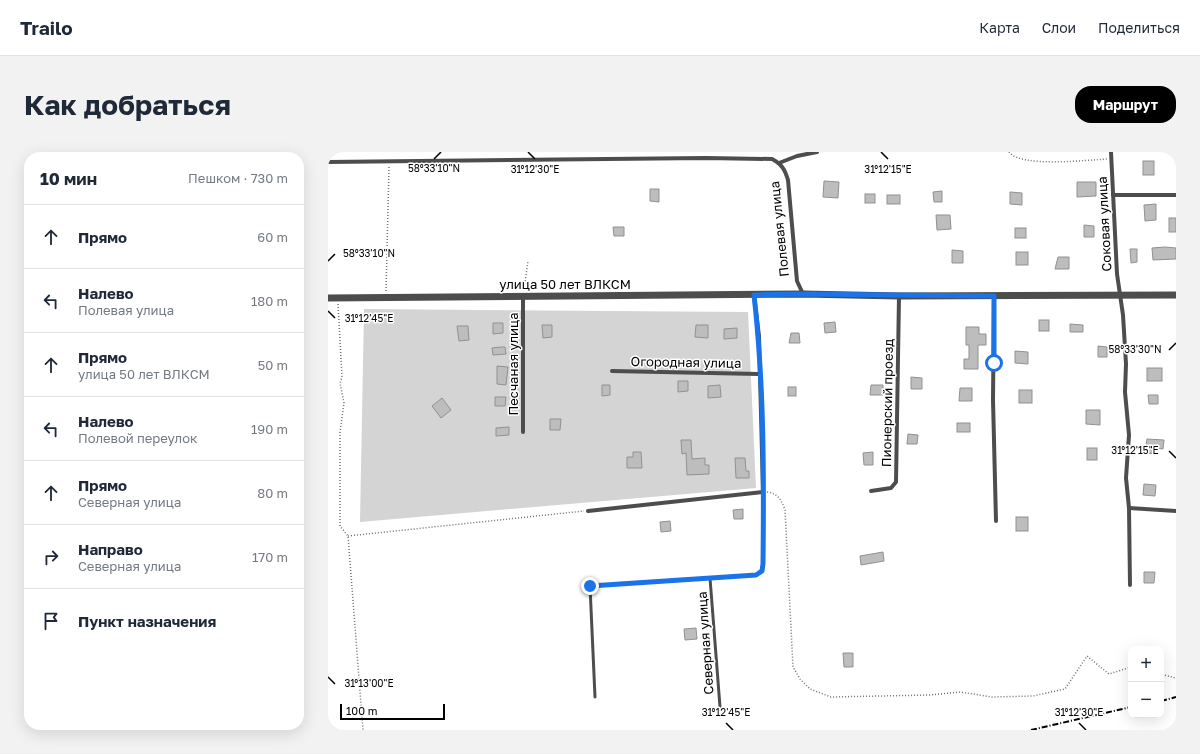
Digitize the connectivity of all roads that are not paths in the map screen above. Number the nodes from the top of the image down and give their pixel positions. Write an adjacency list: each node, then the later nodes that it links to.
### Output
1 (706, 152): 4 (street)
2 (817, 152): 6 (street)
3 (1111, 152): 7 (street, Соковая улица)
4 (706, 158): 5 (street, Полевая улица); 6 (street, Полевая улица)
5 (328, 162)
6 (779, 163): 9 (street, Полевая улица)
7 (1113, 195): 8 (street); 14 (street, Соковая улица)
8 (1176, 195)
9 (803, 294): 10 (street, улица 50 лет ВЛКСМ); 12 (street)
10 (754, 295): 11 (street, улица 50 лет ВЛКСМ); 18 (street)
11 (523, 296): 16 (street, улица 50 лет ВЛКСМ); 19 (street, Песчаная улица)
12 (899, 296): 13 (street); 20 (street, Пионерский проезд)
13 (994, 296): 14 (street); 25 (street)
14 (1120, 296): 15 (street); 22 (street, Соковая улица)
15 (1176, 296)
16 (328, 298)
17 (612, 371): 18 (street, Огородная улица)
18 (759, 374): 21 (street)
19 (524, 432)
20 (871, 491)
21 (764, 492): 23 (street); 26 (lane, Северная улица)
22 (1129, 508): 24 (street); 27 (street, Соковая улица)
23 (588, 511)
24 (1176, 511)
25 (996, 521)
26 (710, 578): 28 (lane, Северная улица); 29 (lane, Северная улица)
27 (1130, 585)
28 (595, 697)
29 (720, 707)
30 (1176, 729): 31 (lane)
31 (1173, 730)

